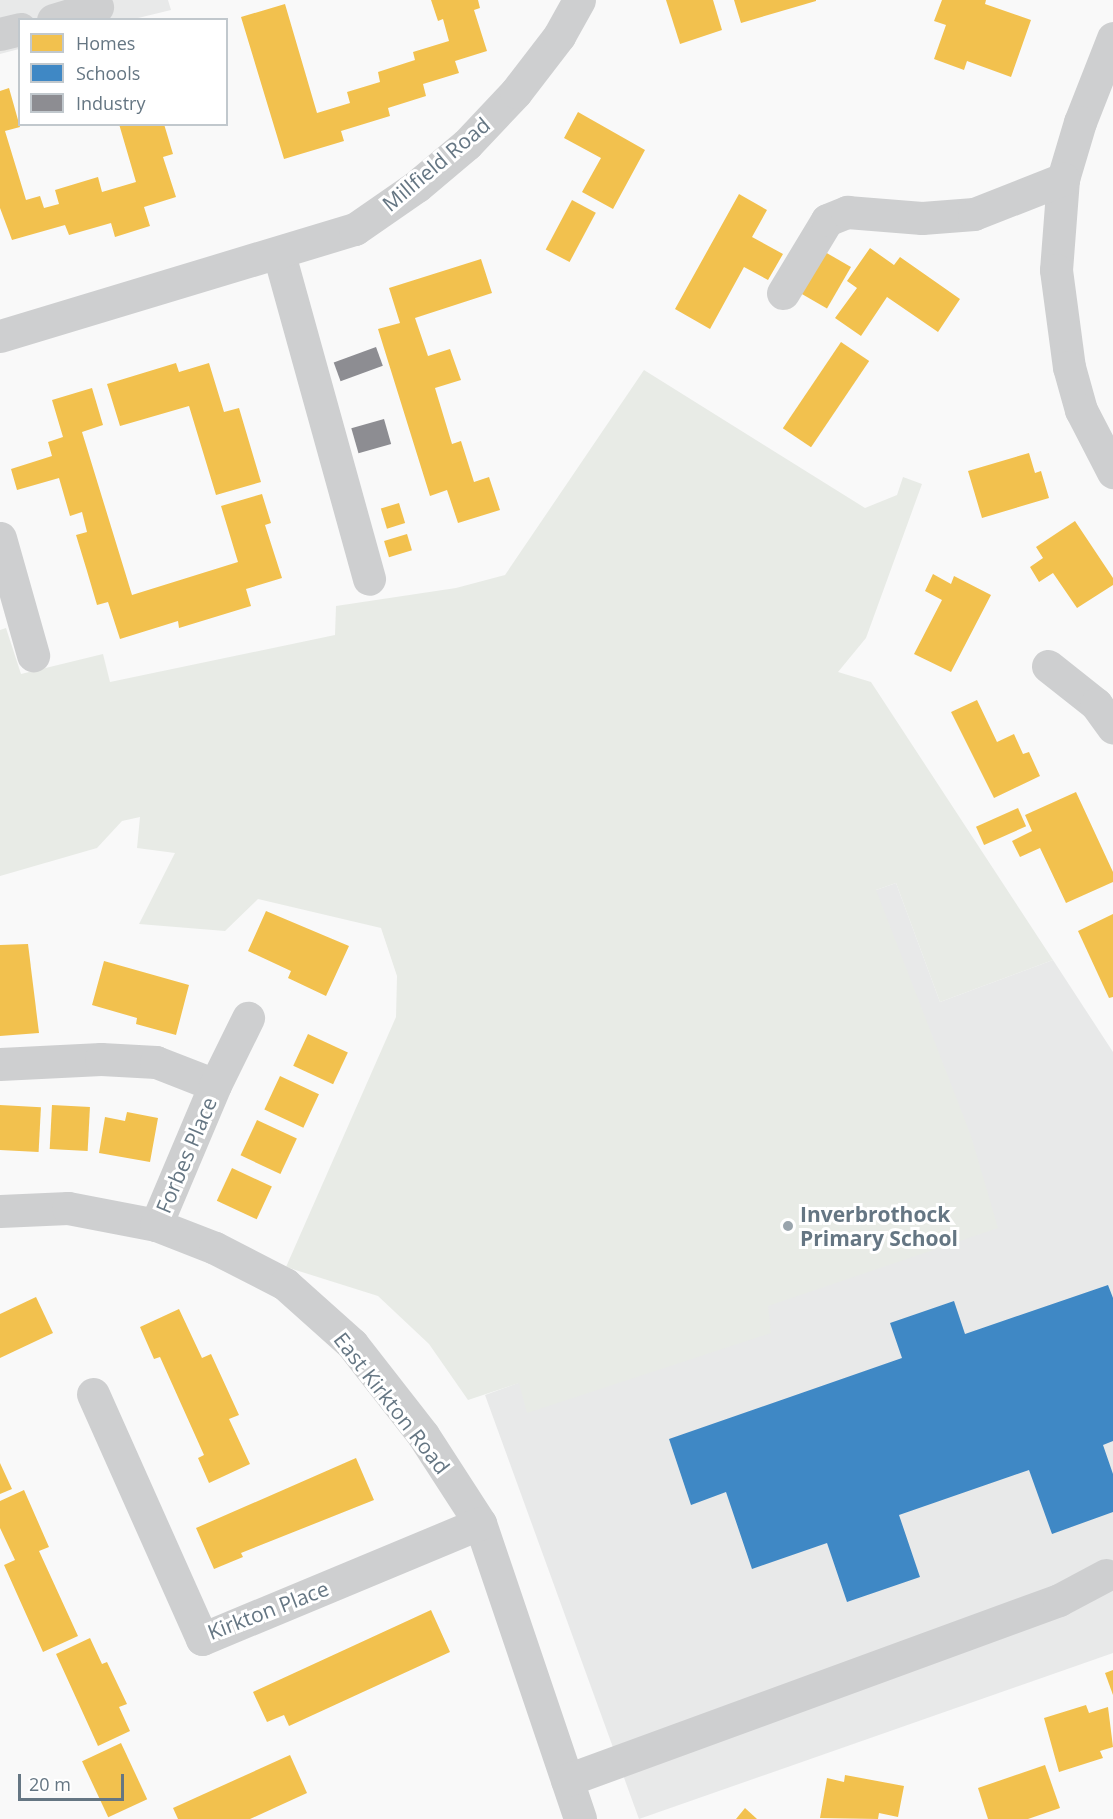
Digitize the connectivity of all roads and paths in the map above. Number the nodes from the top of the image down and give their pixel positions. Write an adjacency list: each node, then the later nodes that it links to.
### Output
1 (579, 0): 8 (street, Millfield Road)
2 (97, 7): 3 (street)
3 (60, 18)
4 (18, 30): 5 (street)
5 (0, 34)
6 (1113, 38): 7 (street)
7 (1063, 179): 9 (street); 11 (street)
8 (279, 254): 10 (street, Millfield Road); 13 (street)
9 (783, 293)
10 (0, 336)
11 (1113, 472)
12 (0, 538): 14 (street)
13 (369, 579)
14 (33, 655)
15 (1048, 666): 16 (street)
16 (1113, 727)
17 (248, 1018): 19 (street, Forbes Place)
18 (0, 1064): 19 (street, Forbes Place)
19 (215, 1085): 21 (street, Forbes Place)
20 (0, 1211): 21 (street, East Kirkton Road)
21 (156, 1225): 23 (street, East Kirkton Road)
22 (93, 1394): 23 (street, Kirkton Place)
23 (480, 1523): 25 (street, East Kirkton Road)
24 (1106, 1575): 25 (street)
25 (567, 1780): 26 (street, East Kirkton Road)
26 (580, 1819)

